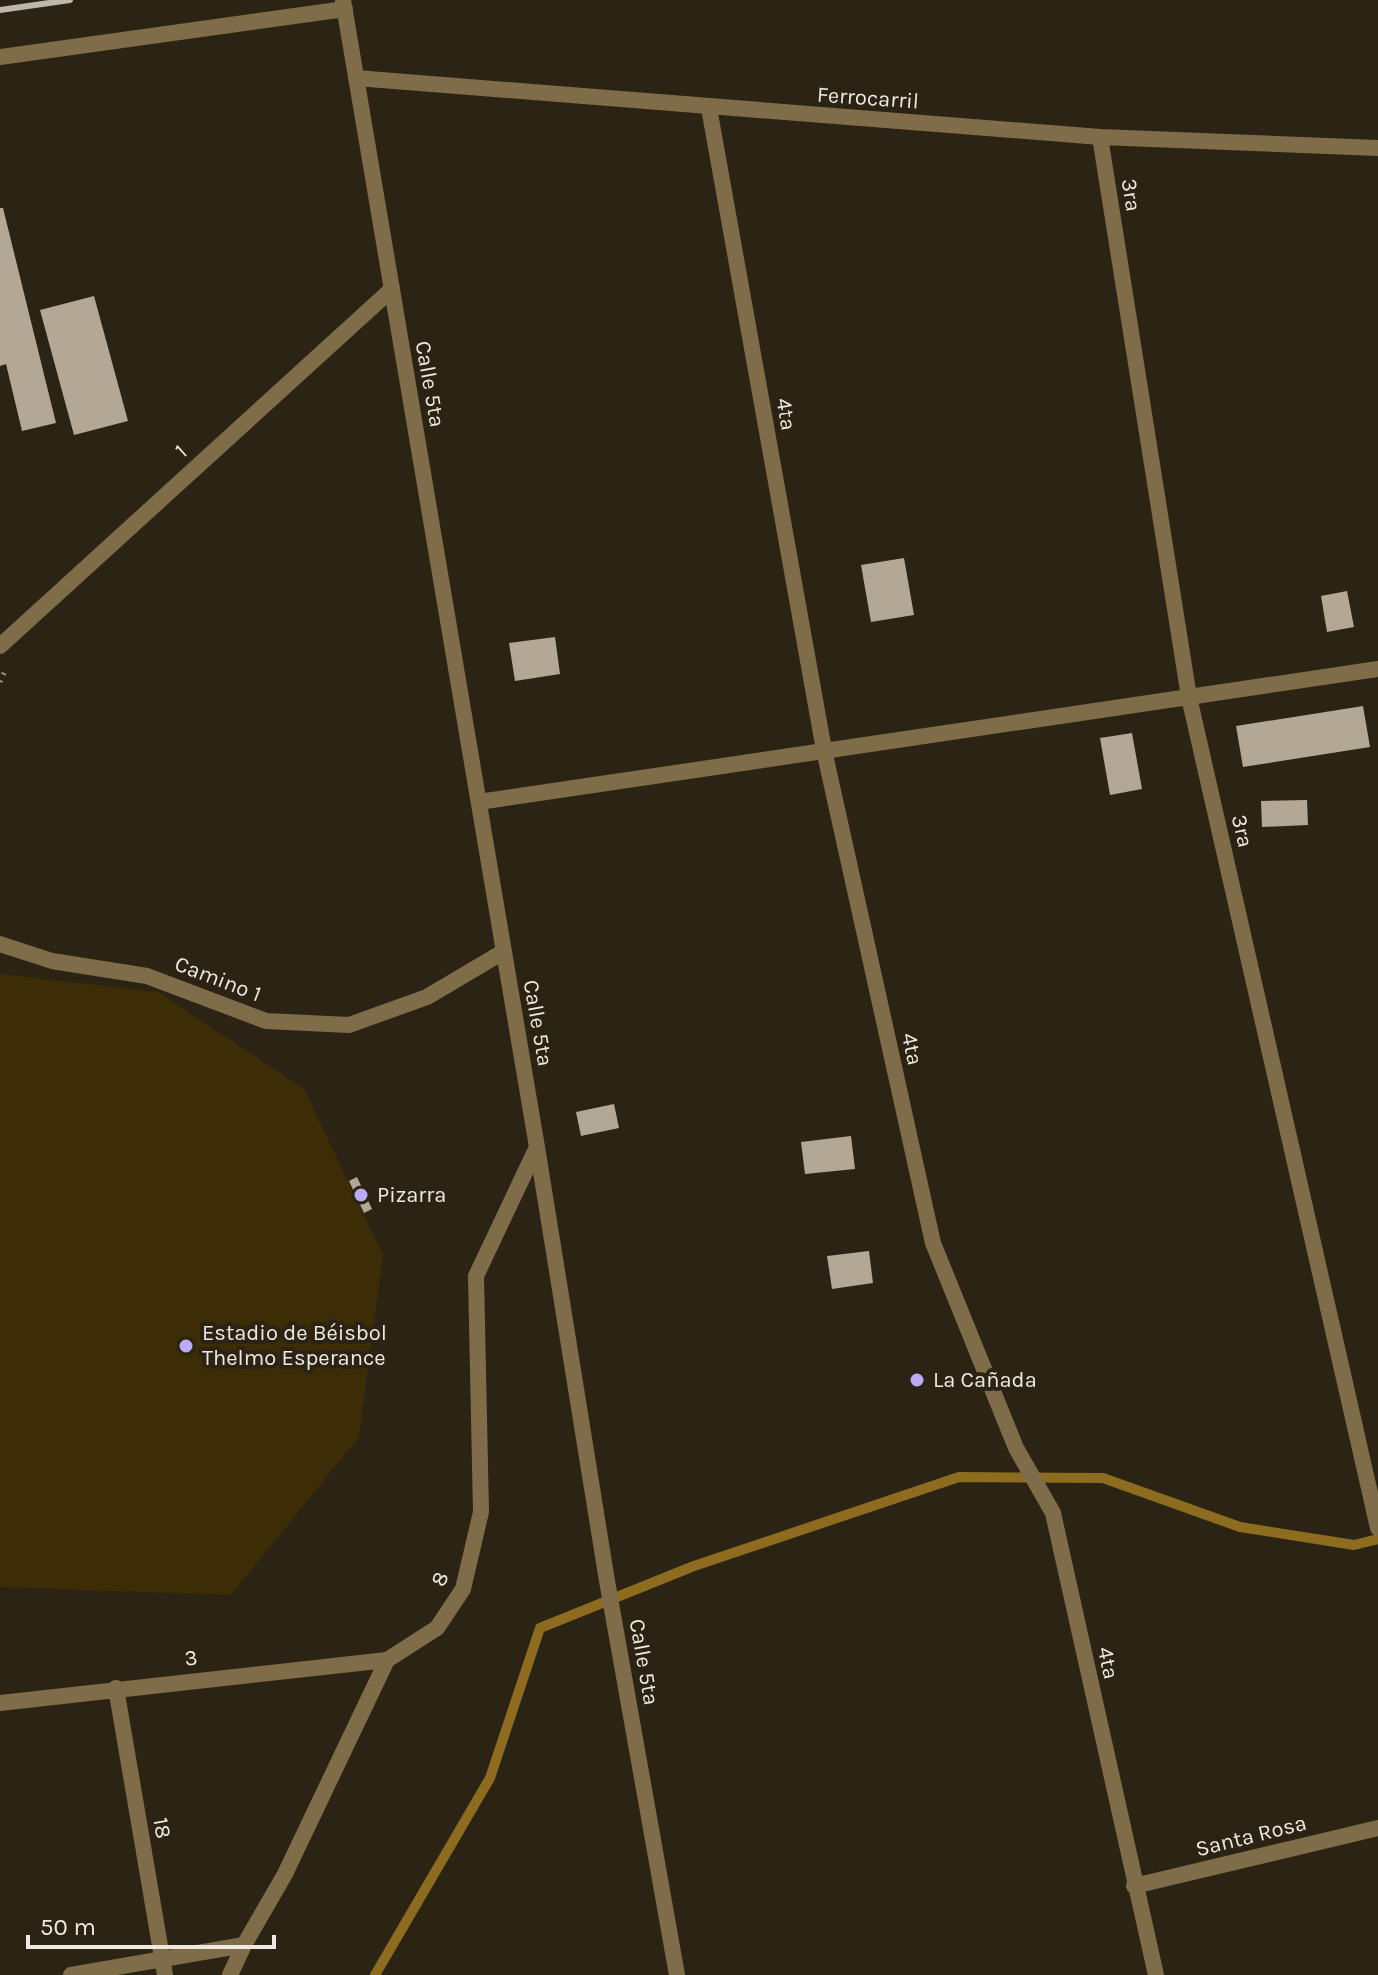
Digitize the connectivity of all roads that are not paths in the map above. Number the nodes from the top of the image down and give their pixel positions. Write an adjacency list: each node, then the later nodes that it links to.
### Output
1 (344, 4): 2 (street); 3 (street, Calle 5ta)
2 (0, 57)
3 (356, 78): 4 (street, Ferrocarril); 7 (street, Calle 5ta)
4 (709, 108): 5 (street, Ferrocarril); 11 (street, 4ta)
5 (1100, 137): 6 (street, Ferrocarril); 10 (street, 3ra)
6 (1378, 148)
7 (392, 289): 8 (street, 1); 12 (street, Calle 5ta)
8 (0, 646)
9 (1378, 669): 10 (street)
10 (1189, 697): 11 (street); 16 (street, 3ra)
11 (824, 750): 12 (street); 21 (street, 4ta)
12 (479, 802): 14 (street, Calle 5ta)
13 (0, 944): 14 (street, Camino 1)
14 (503, 952): 15 (street, Calle 5ta)
15 (537, 1147): 17 (street, 8); 26 (street, Calle 5ta)
16 (1377, 1524)
17 (387, 1660): 18 (street, 3); 22 (street)
18 (116, 1688): 19 (street, 3); 23 (street, 18)
19 (0, 1703)
20 (1378, 1828): 21 (street, Santa Rosa)
21 (1134, 1886): 27 (street, 4ta)
22 (244, 1945): 23 (street); 25 (street)
23 (164, 1967): 24 (street)
24 (71, 1975)
25 (230, 1975)
26 (677, 1975)
27 (1156, 1975)

